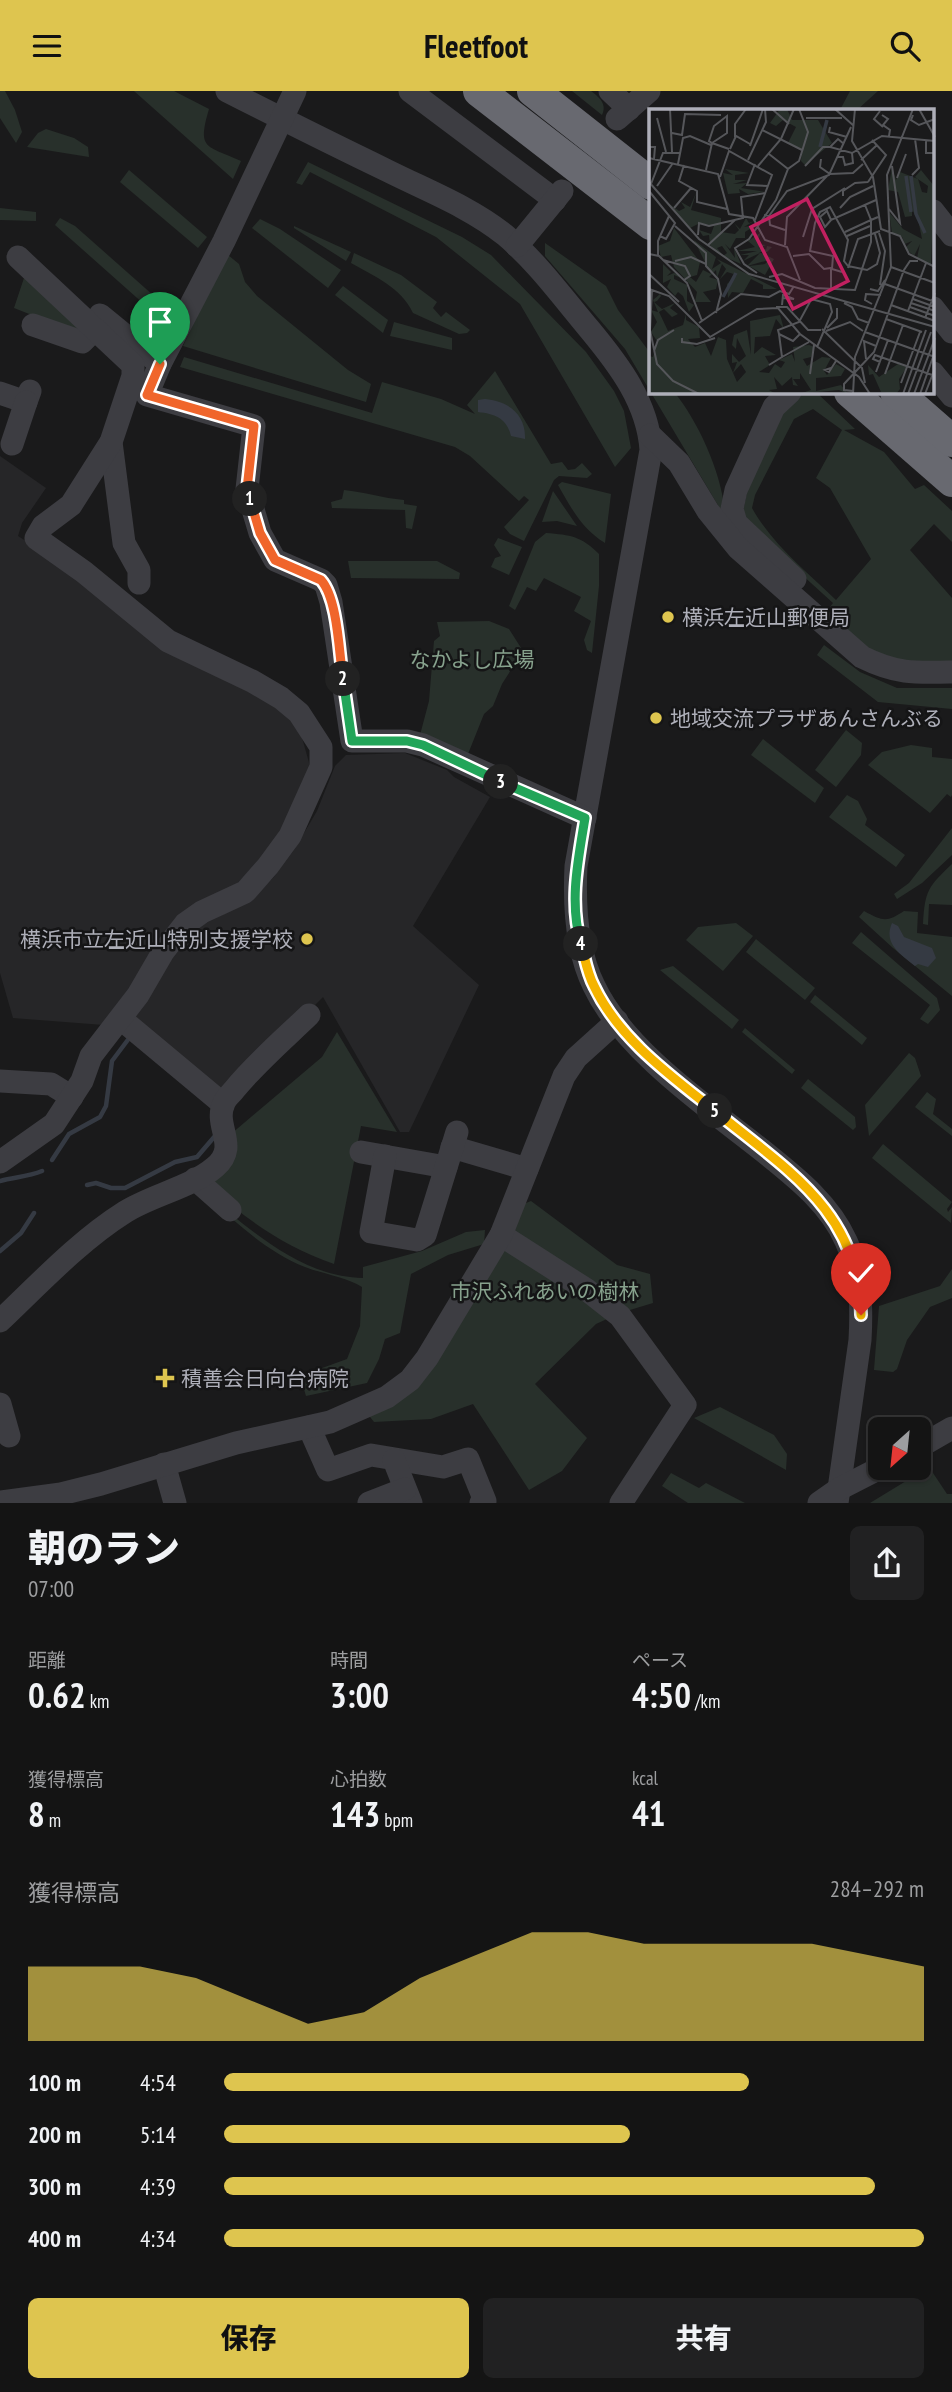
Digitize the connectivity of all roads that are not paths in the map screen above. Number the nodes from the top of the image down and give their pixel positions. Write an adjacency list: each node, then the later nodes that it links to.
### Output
1 (226, 91): 9 (street)
2 (295, 91): 9 (street)
3 (410, 91): 15 (street)
4 (456, 91): 10 (highway)
5 (479, 91): 10 (highway)
6 (533, 91): 11 (highway)
7 (610, 91): 8 (street)
8 (649, 91)
9 (282, 119): 15 (street); 21 (street)
10 (568, 160): 13 (highway)
11 (649, 182)
12 (934, 212): 14 (street)
13 (649, 222)
14 (952, 235)
15 (517, 246): 28 (street)
16 (9, 257): 19 (street); 21 (street)
17 (934, 309): 20 (street)
18 (33, 325): 19 (street)
19 (95, 329): 30 (street)
20 (952, 332)
21 (160, 364): 36 (street)
22 (934, 374): 27 (street)
23 (0, 393): 31 (street)
24 (786, 394): 34 (street)
25 (852, 394): 32 (highway)
26 (898, 394): 29 (highway)
27 (952, 396)
28 (650, 435): 34 (street); 38 (street)
29 (952, 441)
30 (111, 442): 33 (street); 37 (street)
31 (12, 444)
32 (952, 481)
33 (139, 583)
34 (812, 615): 35 (street)
35 (952, 672)
36 (352, 741): 37 (street); 38 (street)
37 (321, 747): 40 (street)
38 (585, 818): 41 (street)
39 (309, 1015): 44 (street)
40 (121, 1019): 43 (street); 44 (street)
41 (617, 1021): 49 (street); 64 (street)
42 (0, 1081): 43 (street)
43 (72, 1097): 48 (street)
44 (223, 1104): 50 (street)
45 (452, 1149): 47 (street); 47 (street); 49 (street)
46 (361, 1152): 47 (street)
47 (385, 1156)
48 (0, 1162)
49 (527, 1169): 52 (street)
50 (195, 1179): 51 (street); 53 (street)
51 (230, 1210)
52 (500, 1235): 55 (street); 70 (street)
53 (0, 1321)
54 (0, 1406): 57 (street)
55 (309, 1427): 59 (street); 60 (street)
56 (952, 1428): 58 (street)
57 (9, 1436)
58 (931, 1440)
59 (394, 1460): 63 (street); 69 (street)
60 (164, 1464): 62 (street); 67 (street)
61 (868, 1476): 64 (street)
62 (101, 1494): 65 (street)
63 (408, 1496): 68 (street)
64 (838, 1496): 71 (street)
65 (61, 1499): 66 (street)
66 (0, 1502)
67 (175, 1503)
68 (369, 1503)
69 (481, 1503)
70 (621, 1503)
71 (819, 1503)

